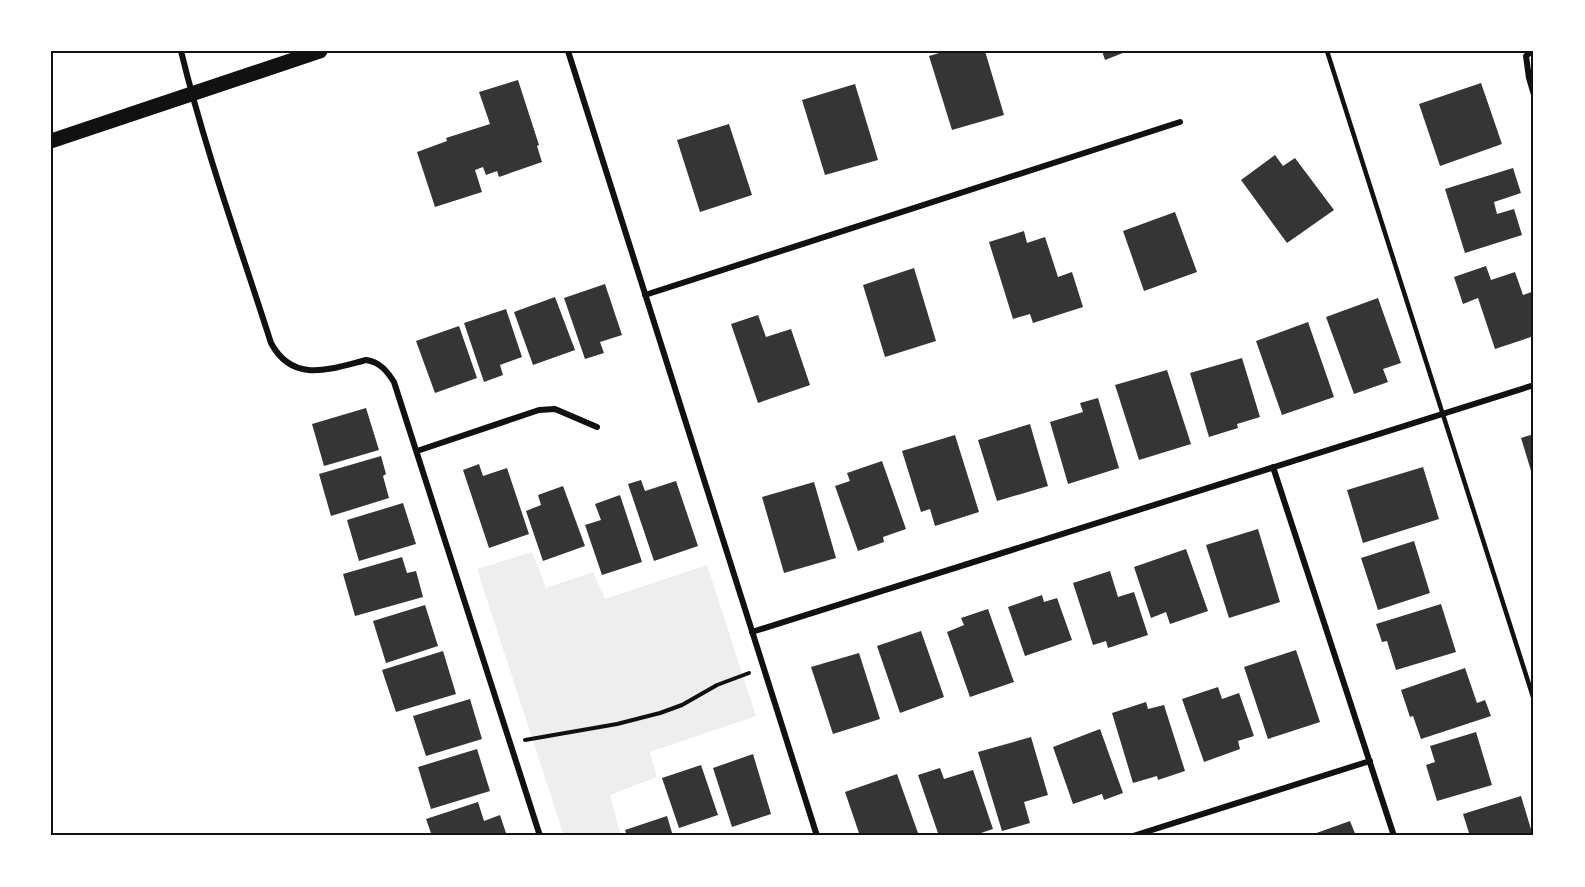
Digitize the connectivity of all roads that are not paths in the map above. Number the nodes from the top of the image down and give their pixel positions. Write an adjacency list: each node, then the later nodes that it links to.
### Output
1 (181, 51): 6 (street)
2 (320, 51): 6 (main road)
3 (568, 51): 10 (street)
4 (1327, 51): 12 (lane)
5 (1529, 53): 7 (street)
6 (192, 95): 9 (main road); 14 (street)
7 (1534, 95)
8 (1180, 122): 10 (street)
9 (51, 141)
10 (645, 295): 16 (street)
11 (1534, 385): 12 (street)
12 (1444, 413): 15 (street); 17 (lane)
13 (597, 427): 14 (street)
14 (417, 451): 19 (street)
15 (1273, 467): 16 (street); 18 (street)
16 (752, 632): 20 (street)
17 (1534, 700)
18 (1370, 761): 21 (street); 22 (street)
19 (540, 836)
20 (817, 836)
21 (1133, 836)
22 (1394, 836)

